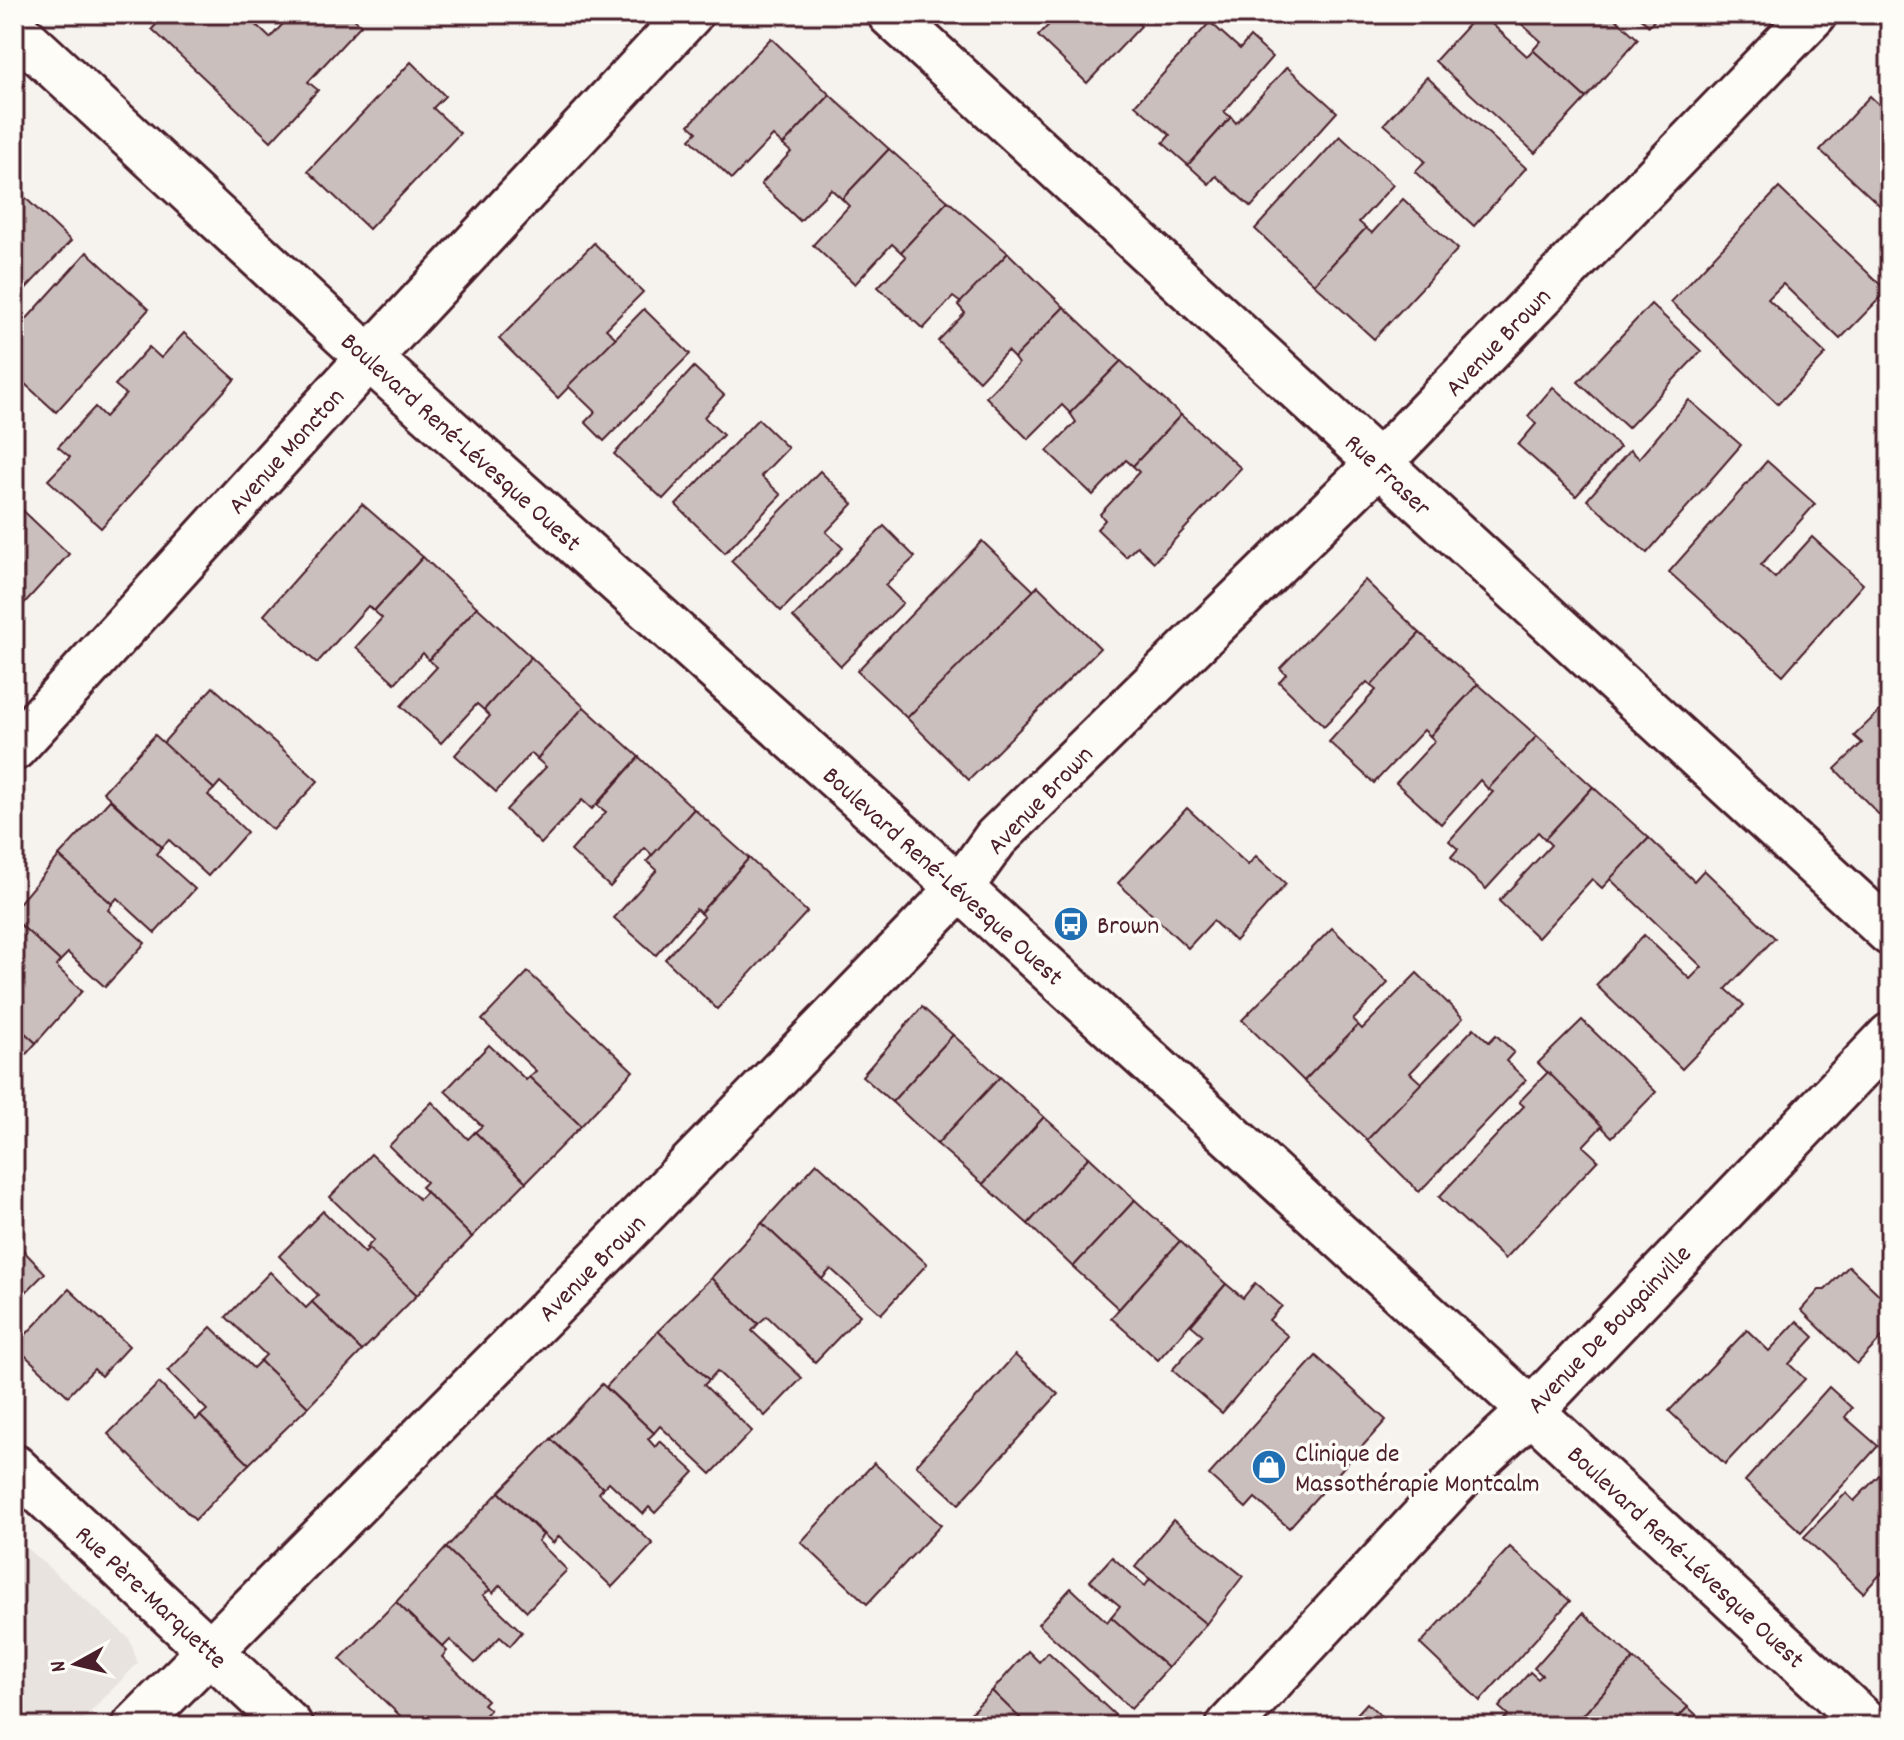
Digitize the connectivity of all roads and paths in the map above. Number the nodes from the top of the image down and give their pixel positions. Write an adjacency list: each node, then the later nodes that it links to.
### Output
1 (690, 14): 5 (street, Avenue Moncton)
2 (890, 14): 6 (street, Rue Fraser)
3 (1814, 14): 6 (street, Avenue Brown)
4 (14, 29): 5 (street, Boulevard René-Lévesque Ouest)
5 (369, 358): 7 (street, Avenue Moncton); 8 (street, Boulevard René-Lévesque Ouest)
6 (1378, 464): 8 (street, Avenue Brown); 9 (street, Rue Fraser)
7 (14, 748)
8 (960, 888): 11 (street, Boulevard René-Lévesque Ouest); 13 (street, Avenue Brown)
9 (1890, 933)
10 (1890, 1036): 11 (street, Avenue De Bougainville)
11 (1531, 1411): 16 (street, Avenue De Bougainville); 17 (street, Boulevard René-Lévesque Ouest)
12 (14, 1467): 13 (street, Rue Père-Marquette)
13 (210, 1649): 14 (street, Avenue Brown); 15 (street, Rue Père-Marquette)
14 (135, 1726)
15 (290, 1726)
16 (1229, 1726)
17 (1869, 1726)

